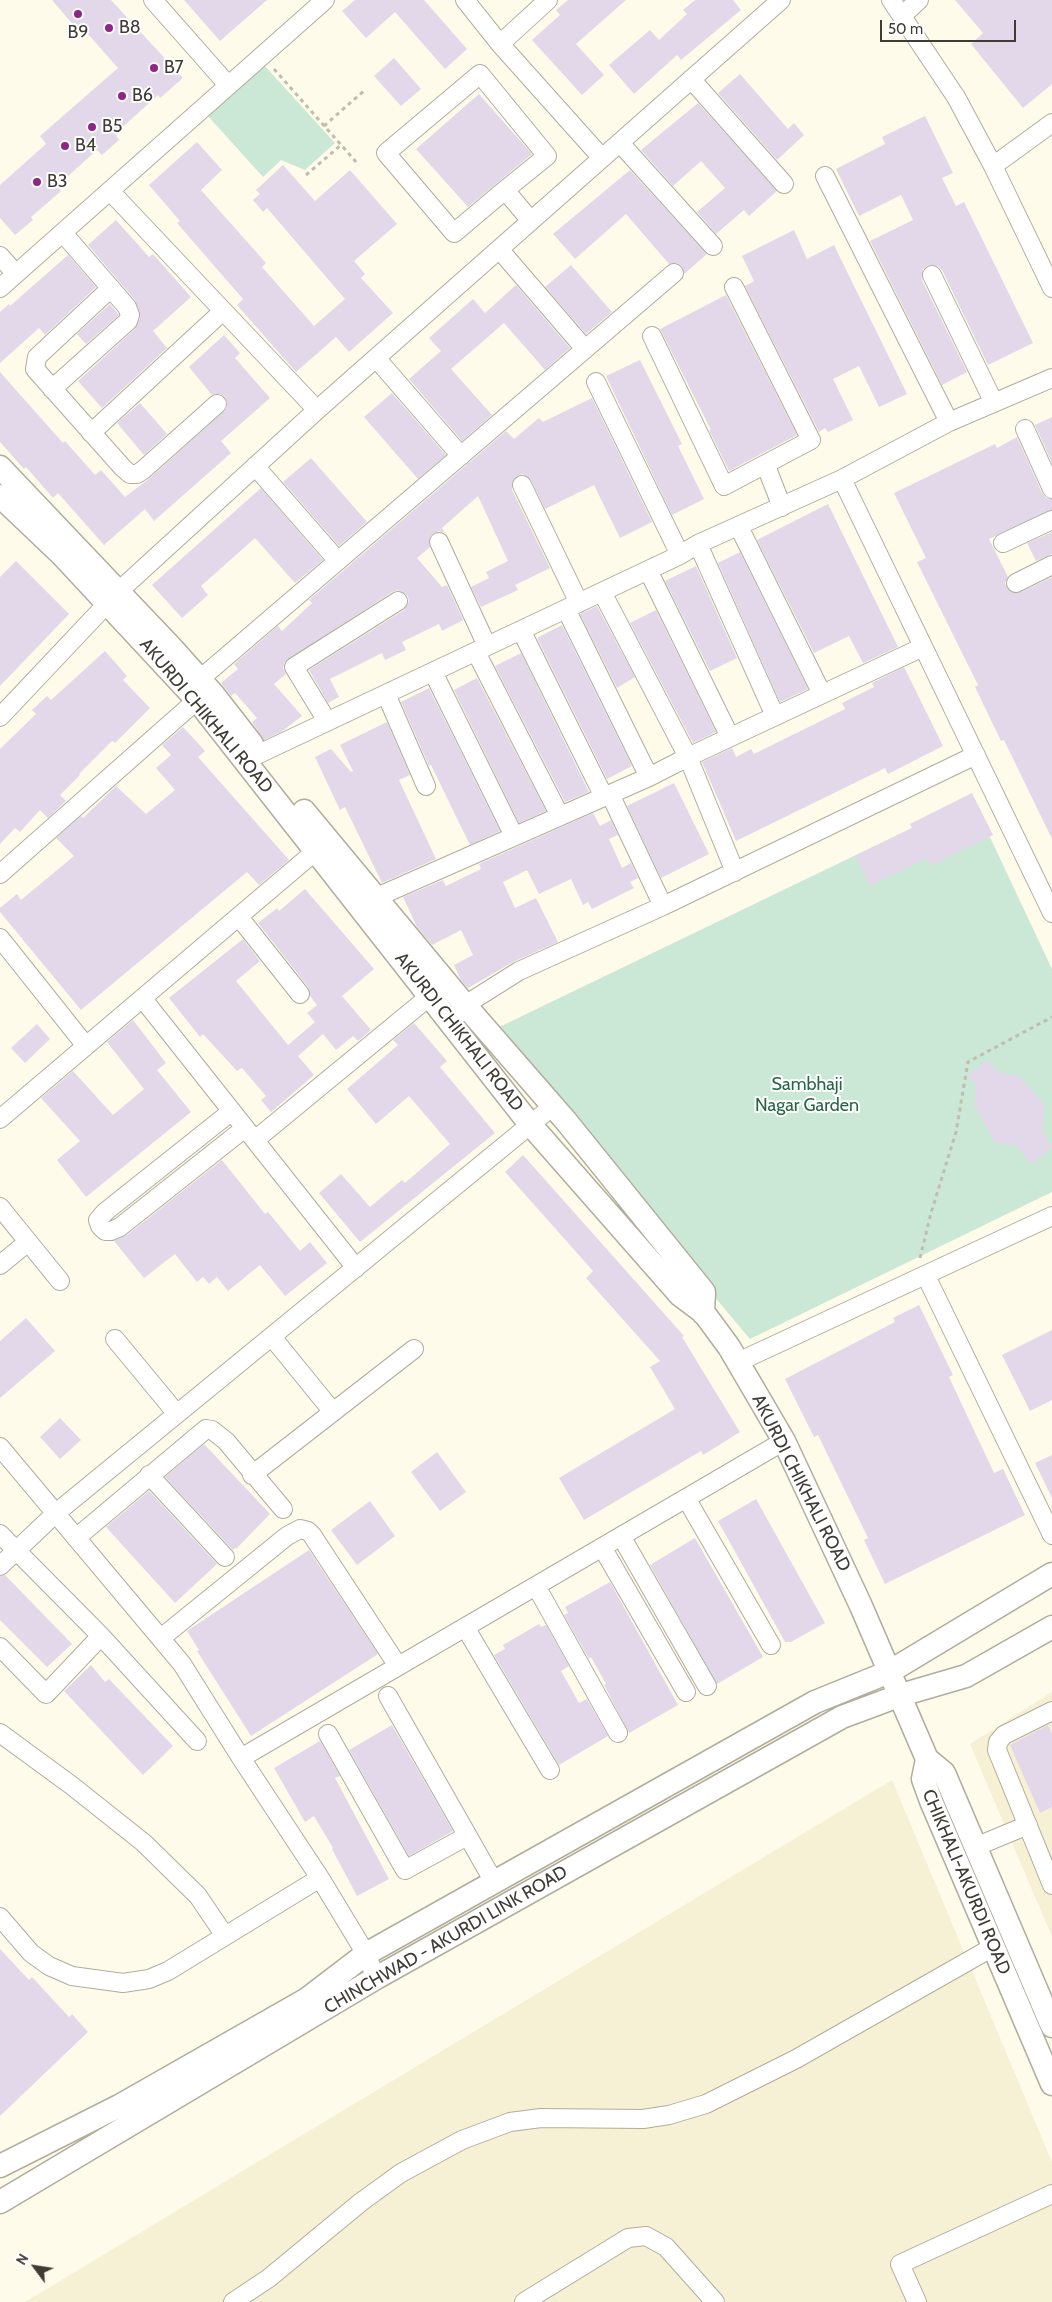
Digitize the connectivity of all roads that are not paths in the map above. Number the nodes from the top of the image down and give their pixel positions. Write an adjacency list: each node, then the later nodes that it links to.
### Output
1 (153, 0): 11 (street)
2 (325, 0): 11 (street)
3 (465, 0): 9 (street)
4 (548, 0): 9 (street)
5 (781, 0): 10 (street)
6 (891, 0): 8 (street)
7 (919, 0): 8 (street)
8 (902, 15): 15 (street)
9 (500, 44): 14 (street)
10 (691, 79): 13 (street); 17 (street)
11 (228, 85): 19 (street)
12 (1052, 123): 15 (street)
13 (620, 143): 14 (street); 22 (street)
14 (602, 158): 20 (street)
15 (993, 166): 31 (street)
16 (825, 176): 42 (street)
17 (784, 184)
18 (505, 190): 18 (street); 20 (street)
19 (110, 191): 21 (street); 32 (street)
20 (531, 221): 23 (street)
21 (63, 233): 25 (street); 29 (street)
22 (713, 246)
23 (499, 250): 34 (street); 35 (street)
24 (0, 256): 25 (street)
25 (16, 274): 28 (street)
26 (674, 274): 34 (street)
27 (932, 275): 39 (street)
28 (0, 288)
29 (111, 288): 38 (street); 38 (street)
30 (734, 288): 47 (street)
31 (1052, 288)
32 (223, 311): 41 (street); 44 (street)
33 (652, 336): 47 (street)
34 (586, 349): 45 (street)
35 (376, 358): 41 (street); 45 (street)
36 (1052, 378): 39 (street)
37 (596, 382): 59 (street)
38 (52, 389): 44 (street)
39 (994, 403): 42 (street)
40 (216, 404): 44 (street)
41 (316, 410): 46 (street)
42 (949, 422): 49 (street)
43 (1025, 429): 51 (street)
44 (91, 433)
45 (462, 456): 60 (street)
46 (255, 466): 60 (street); 65 (street)
47 (766, 466): 53 (street)
48 (0, 468): 65 (main road)
49 (842, 479): 53 (street); 69 (street)
50 (522, 485): 67 (street)
51 (1052, 489)
52 (0, 496): 65 (main road)
53 (782, 507): 55 (street)
54 (1052, 520): 58 (street)
55 (739, 527): 57 (street); 74 (street)
56 (439, 542): 70 (street)
57 (698, 544): 59 (street); 75 (street)
58 (1003, 544)
59 (680, 555): 62 (street)
60 (338, 561): 72 (street)
61 (1052, 565): 63 (street)
62 (648, 570): 64 (street); 78 (street)
63 (1016, 583)
64 (602, 592): 67 (street); 81 (street)
65 (113, 597): 72 (main road); 76 (street)
66 (398, 601): 77 (street)
67 (572, 606): 68 (street); 82 (street)
68 (521, 630): 70 (street); 84 (street)
69 (923, 647): 74 (street); 79 (street)
70 (481, 649): 71 (street); 85 (street)
71 (433, 672): 73 (street); 86 (street)
72 (198, 690): 80 (main road); 89 (street)
73 (386, 694): 77 (street); 83 (street)
74 (822, 694): 75 (street)
75 (775, 716): 78 (street)
76 (0, 717)
77 (327, 722): 80 (street)
78 (730, 737): 81 (street)
79 (976, 755): 88 (street); 92 (street)
80 (253, 757): 87 (main road)
81 (688, 757): 82 (street); 88 (street)
82 (649, 777): 84 (street)
83 (426, 786)
84 (607, 796): 85 (street); 91 (street)
85 (560, 816): 86 (street)
86 (514, 836): 90 (street)
87 (323, 845): 90 (main road); 93 (street); 96 (main road, AKURDI CHIKHALI ROAD)
88 (735, 872): 91 (street)
89 (0, 874)
90 (377, 897): 98 (main road)
91 (663, 906): 98 (street)
92 (1052, 913)
93 (238, 918): 95 (street); 97 (street)
94 (0, 938): 99 (street)
95 (300, 994)
96 (430, 996): 98 (main road, AKURDI CHIKHALI ROAD); 104 (street)
97 (143, 999): 99 (street); 101 (street)
98 (458, 1014): 100 (main road); 103 (main road, AKURDI CHIKHALI ROAD)
99 (86, 1046): 102 (street)
100 (553, 1106): 103 (street); 112 (main road)
101 (232, 1111): 104 (street); 104 (street)
102 (2, 1114)
103 (529, 1123): 109 (street); 112 (main road, AKURDI CHIKHALI ROAD)
104 (250, 1134): 109 (street)
105 (0, 1207): 107 (street)
106 (1052, 1216): 110 (street)
107 (28, 1242): 108 (street); 111 (street)
108 (0, 1265)
109 (356, 1268): 113 (street)
110 (920, 1278): 116 (street); 126 (street)
111 (60, 1281)
112 (704, 1313): 116 (main road, AKURDI CHIKHALI ROAD)
113 (272, 1336): 117 (street); 118 (street)
114 (115, 1339): 118 (street)
115 (414, 1349): 117 (street)
116 (738, 1362): 119 (main road, AKURDI CHIKHALI ROAD)
117 (333, 1412): 121 (street)
118 (177, 1414): 125 (street)
119 (784, 1441): 123 (street); 143 (main road, AKURDI CHIKHALI ROAD)
120 (0, 1447): 125 (street)
121 (252, 1474): 122 (street); 124 (street)
122 (149, 1475): 129 (street); 132 (street)
123 (686, 1498): 128 (street); 140 (street)
124 (283, 1509)
125 (56, 1513): 129 (street); 131 (street)
126 (1050, 1525)
127 (0, 1534): 131 (street)
128 (621, 1536): 130 (street); 144 (street)
129 (76, 1538): 139 (street)
130 (602, 1547): 135 (street); 145 (street)
131 (16, 1551): 133 (street); 138 (street)
132 (224, 1557)
133 (0, 1566)
134 (1052, 1574): 143 (main road, CHINCHWAD - AKURDI LINK ROAD)
135 (536, 1586): 137 (street); 149 (street)
136 (1052, 1627): 146 (main road, CHINCHWAD - AKURDI LINK ROAD)
137 (465, 1628): 142 (street); 155 (street)
138 (101, 1636): 141 (street); 152 (street)
139 (161, 1638): 142 (street); 153 (street)
140 (771, 1645)
141 (0, 1647)
142 (398, 1666): 153 (street)
143 (890, 1672): 146 (main road, AKURDI CHIKHALI ROAD); 160 (main road, CHINCHWAD - AKURDI LINK ROAD)
144 (707, 1686)
145 (686, 1692)
146 (900, 1695): 154 (main road, AKURDI CHIKHALI ROAD); 166 (main road, CHINCHWAD - AKURDI LINK ROAD)
147 (388, 1696): 157 (street)
148 (1052, 1711): 156 (street)
149 (618, 1732)
150 (0, 1733): 163 (street)
151 (328, 1734): 157 (street)
152 (197, 1741)
153 (240, 1758): 159 (street)
154 (927, 1759): 158 (main road, CHIKHALI-AKURDI ROAD); 164 (main road, CHIKHALI-AKURDI ROAD)
155 (550, 1770)
156 (1028, 1825): 158 (street); 161 (street)
157 (467, 1836): 160 (street)
158 (975, 1847): 167 (main road, CHIKHALI-AKURDI ROAD)
159 (320, 1878): 163 (street); 165 (street)
160 (494, 1882): 165 (main road, CHINCHWAD - AKURDI LINK ROAD)
161 (1052, 1885)
162 (0, 1917): 163 (street)
163 (225, 1936)
164 (993, 1947): 168 (main road, CHIKHALI-AKURDI ROAD); 172 (street)
165 (366, 1954): 166 (street); 169 (main road, CHINCHWAD - AKURDI LINK ROAD)
166 (376, 1978): 171 (main road, CHINCHWAD - AKURDI LINK ROAD)
167 (1052, 2026)
168 (1052, 2084)
169 (0, 2166)
170 (1052, 2194): 175 (street)
171 (0, 2202)
172 (233, 2302)
173 (524, 2302): 174 (street)
174 (715, 2302)
175 (917, 2302)

